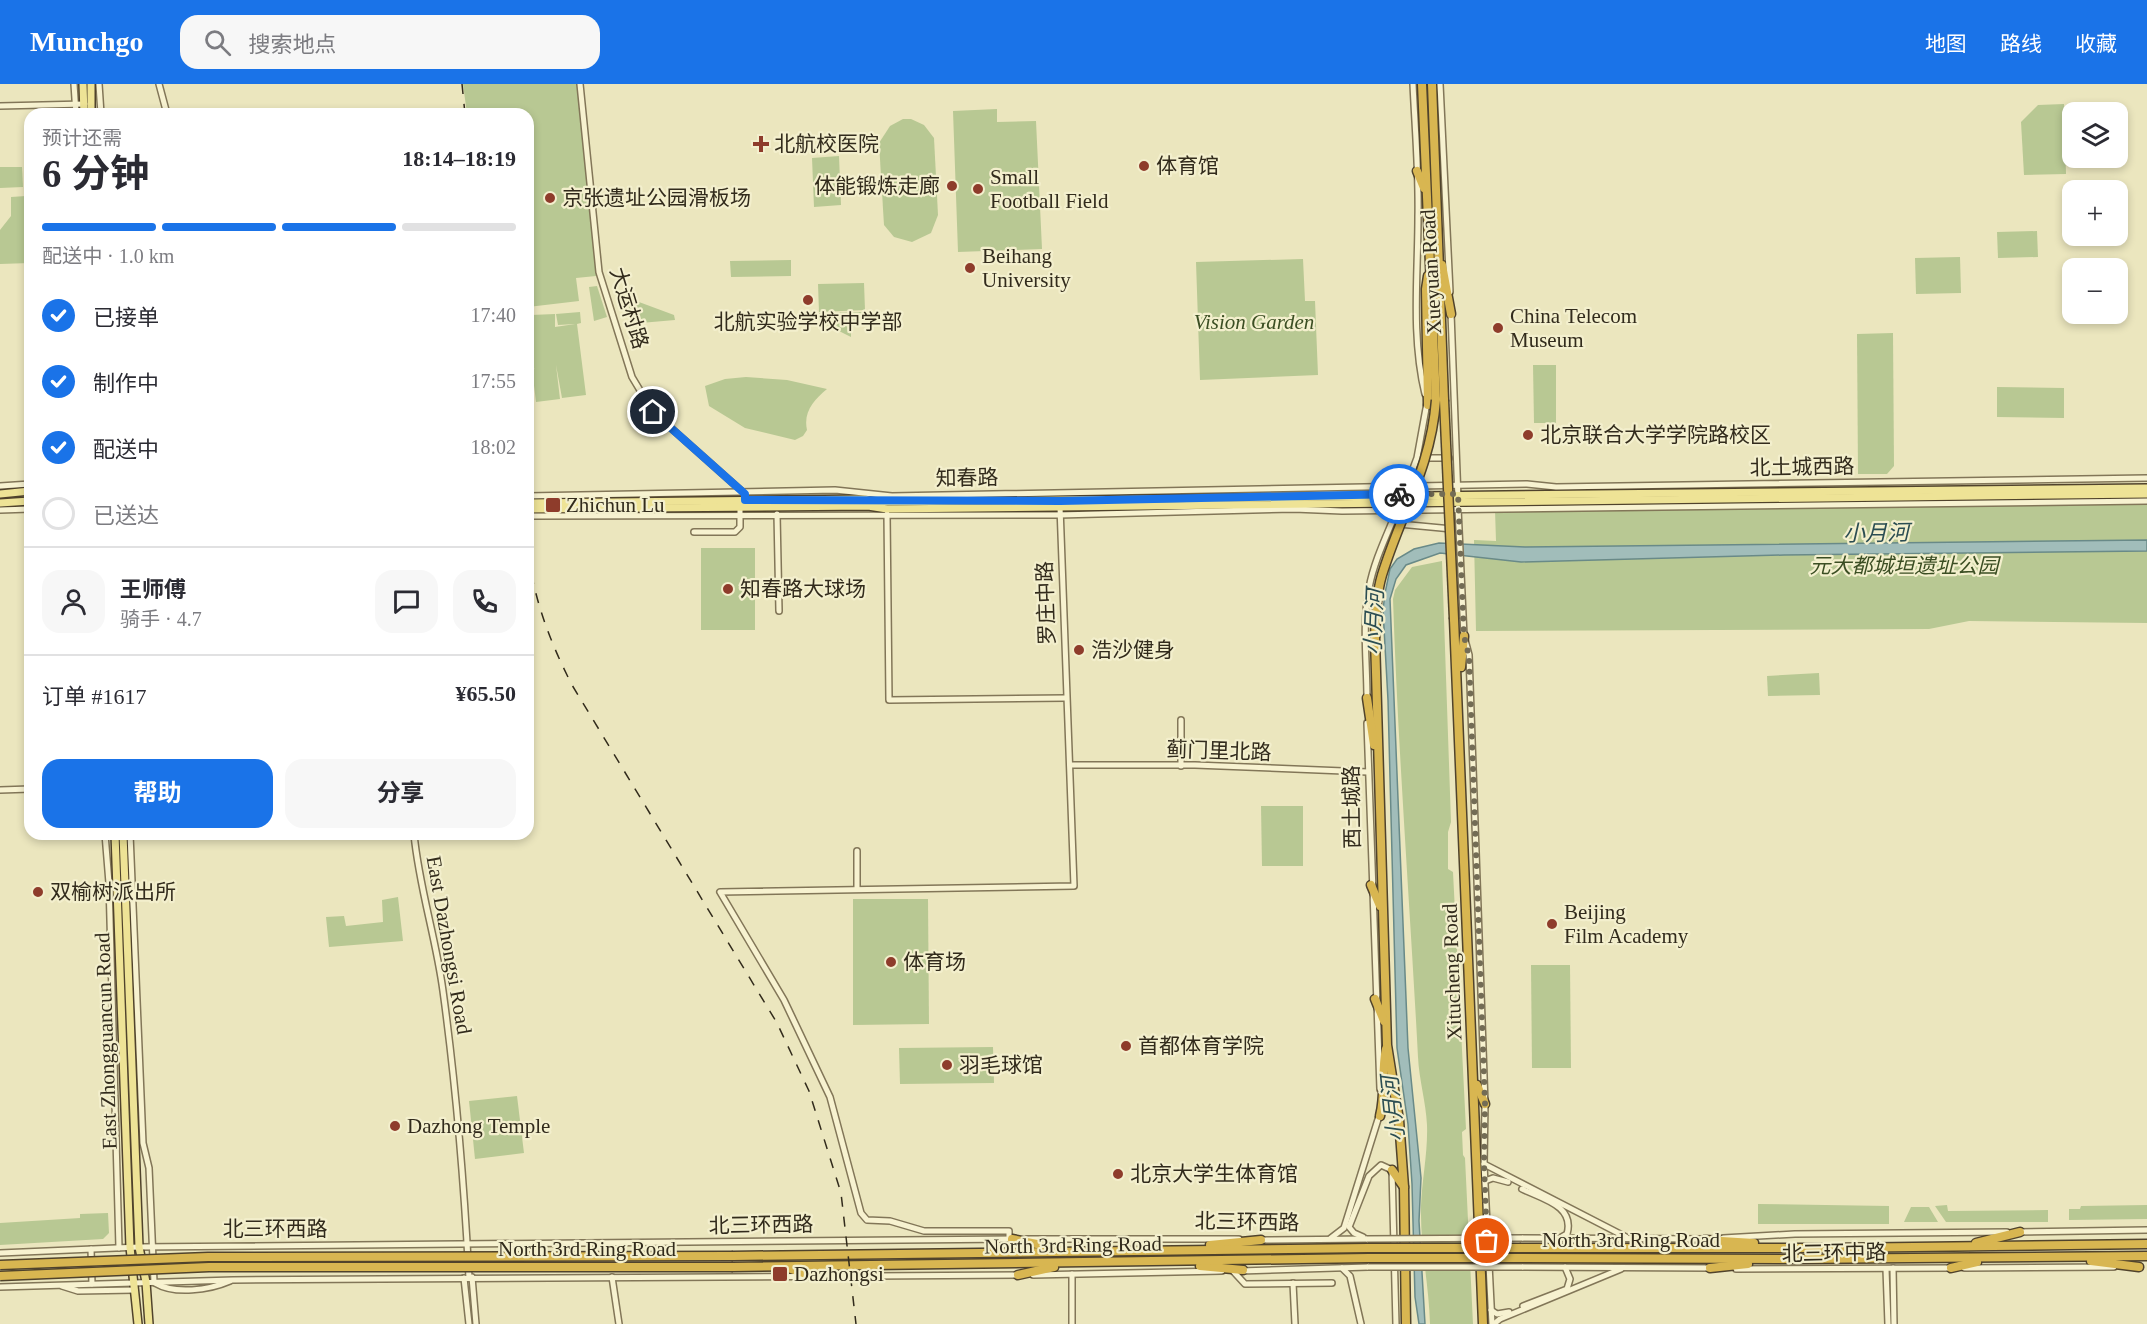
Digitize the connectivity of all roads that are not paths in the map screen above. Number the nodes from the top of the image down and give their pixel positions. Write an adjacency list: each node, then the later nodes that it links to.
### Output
1 (74, 84): 11 (street)
2 (83, 84): 11 (main road)
3 (91, 84): 11 (main road)
4 (99, 84): 16 (street)
5 (159, 84): 17 (street)
6 (580, 84): 38 (street, 大运村路)
7 (1413, 84): 20 (street, Xueyuan Road)
8 (1422, 84): 21 (highway, Xueyuan Road)
9 (1432, 84): 19 (highway, Xueyuan Road)
10 (1440, 84): 18 (street, Xueyuan Road)
11 (83, 104): 12 (street); 13 (street); 14 (main road); 15 (main road)
12 (0, 106)
13 (80, 108)
14 (83, 108)
15 (87, 108)
16 (100, 108)
17 (165, 108)
18 (1443, 149): 19 (highway); 23 (street, Xueyuan Road)
19 (1436, 161): 22 (highway, Xueyuan Road)
20 (1417, 171): 21 (highway); 24 (street, Xueyuan Road)
21 (1426, 193): 24 (highway, Xueyuan Road)
22 (1438, 247): 23 (highway); 24 (highway, Xueyuan Road)
23 (1451, 314): 26 (street, Xueyuan Road)
24 (1436, 402): 25 (street, 西土城路); 61 (highway, Xitucheng Road, bridge); 66 (highway, bridge)
25 (1418, 458): 26 (street); 31 (street, 西土城路)
26 (1456, 458): 29 (street, Xueyuan Road)
27 (2147, 478): 29 (street, 北土城西路)
28 (24, 484): 30 (street)
29 (1457, 485): 31 (street, 北土城西路); 36 (street, Xueyuan Road)
30 (0, 486)
31 (1406, 486): 35 (street, 西土城路); 38 (street, 知春路)
32 (2147, 488): 36 (main road, 北土城西路)
33 (24, 492): 34 (main road)
34 (0, 494)
35 (1403, 494): 36 (main road, 北土城西路); 43 (street, 西土城路); 46 (main road, 北土城西路)
36 (1458, 494): 44 (street, Xueyuan Road)
37 (534, 496): 38 (street, 知春路)
38 (745, 497): 41 (main road); 46 (main road)
39 (2146, 497): 44 (main road, 北土城西路)
40 (24, 501): 42 (main road)
41 (534, 502)
42 (0, 503)
43 (1399, 506): 44 (main road, 北土城西路); 46 (main road, 北土城西路); 54 (street, 西土城路)
44 (1458, 506): 55 (street)
45 (740, 508): 48 (main road); 50 (main road); 53 (street)
46 (1060, 508): 50 (main road); 59 (street, 罗庄中路)
47 (24, 509): 49 (street)
48 (534, 509)
49 (0, 510)
50 (887, 512): 51 (street); 59 (street)
51 (777, 514): 53 (street); 57 (street)
52 (534, 516): 53 (street)
53 (740, 517): 56 (street)
54 (1392, 523): 55 (street); 60 (street, 西土城路)
55 (1460, 531): 58 (street)
56 (694, 532)
57 (779, 611)
58 (1464, 636): 61 (highway); 82 (street)
59 (1066, 698): 63 (street, 罗庄中路)
60 (1367, 698): 65 (street, 西土城路); 66 (highway)
61 (1459, 700): 81 (highway, Xitucheng Road)
62 (1180, 720): 64 (street)
63 (1070, 765): 64 (street, 蓟门里北路); 76 (street, 罗庄中路)
64 (1181, 766): 65 (street, 蓟门里北路)
65 (1368, 772): 75 (street, 西土城路)
66 (1380, 782): 77 (highway)
67 (24, 789): 68 (street)
68 (0, 790)
69 (105, 840): 107 (street)
70 (115, 840): 103 (main road, East Zhongguancun Road)
71 (123, 840): 104 (main road)
72 (130, 840): 105 (street)
73 (415, 840): 99 (street, East Dazhongsi Road)
74 (857, 851): 76 (street)
75 (1371, 885): 77 (highway); 78 (street, 西土城路)
76 (857, 888): 94 (street)
77 (1383, 913): 79 (highway)
78 (1375, 999): 79 (highway); 83 (street, 西土城路)
79 (1386, 1028): 80 (highway)
80 (1387, 1045): 83 (highway); 88 (highway)
81 (1474, 1077): 82 (highway); 84 (highway, Xitucheng Road)
82 (1485, 1104): 85 (street)
83 (1380, 1116): 95 (street)
84 (1478, 1153): 85 (highway); 89 (highway, Xitucheng Road)
85 (1484, 1164): 87 (street); 93 (street)
86 (1392, 1170): 88 (highway); 113 (street); 163 (street)
87 (1485, 1181): 89 (highway); 92 (street); 154 (street)
88 (1404, 1187): 164 (highway)
89 (1478, 1200): 153 (highway, Xitucheng Road)
90 (2147, 1230): 91 (street, 北三环中路)
91 (2020, 1232): 97 (street, 北三环中路); 106 (highway)
92 (1559, 1238): 93 (street, 北三环中路); 98 (street, 北三环中路)
93 (1627, 1238): 97 (street, 北三环中路)
94 (1010, 1239): 96 (street, 北三环西路); 100 (street, 北三环西路); 111 (highway)
95 (1326, 1239): 96 (street, 北三环西路); 113 (street, 北三环西路)
96 (1261, 1240): 110 (highway)
97 (1705, 1240): 108 (highway)
98 (1522, 1243): 108 (highway, North 3rd Ring Road); 113 (highway, North 3rd Ring Road, bridge)
99 (467, 1244): 100 (street, 北三环西路); 102 (street, 北三环西路); 145 (street, East Dazhongsi Road)
100 (536, 1244): 141 (street)
101 (2147, 1244): 106 (highway, North 3rd Ring Road)
102 (406, 1245): 105 (street, 北三环西路); 144 (street)
103 (130, 1247): 104 (street, 北三环西路); 107 (street, 北三环西路); 124 (main road, East Zhongguancun Road)
104 (139, 1247): 105 (street, 北三环西路); 121 (main road)
105 (152, 1247): 122 (street)
106 (1961, 1247): 108 (highway, North 3rd Ring Road)
107 (119, 1248): 109 (street, 北三环西路)
108 (1833, 1248)
109 (91, 1249): 112 (street, 北三环西路); 125 (street)
110 (1161, 1250): 111 (highway, North 3rd Ring Road); 113 (highway, North 3rd Ring Road)
111 (1072, 1252): 123 (highway, North 3rd Ring Road, bridge)
112 (0, 1253)
113 (1368, 1253): 118 (highway, North 3rd Ring Road); 119 (highway, North 3rd Ring Road, bridge); 131 (street)
114 (2147, 1256): 115 (highway, North 3rd Ring Road)
115 (2057, 1257): 116 (highway, North 3rd Ring Road); 129 (highway)
116 (1992, 1258): 117 (highway, North 3rd Ring Road); 134 (highway)
117 (1792, 1259): 119 (highway, North 3rd Ring Road); 132 (highway)
118 (1161, 1262): 120 (highway, North 3rd Ring Road); 136 (highway)
119 (1522, 1262): 127 (street, 北三环中路)
120 (1072, 1263): 126 (highway, North 3rd Ring Road); 139 (highway)
121 (142, 1264): 122 (street); 124 (street); 146 (main road)
122 (153, 1264): 146 (street)
123 (0, 1265)
124 (132, 1265): 125 (street); 151 (main road, East Zhongguancun Road)
125 (91, 1266): 149 (street)
126 (782, 1266): 140 (highway, North 3rd Ring Road, bridge); 143 (highway)
127 (1565, 1267): 128 (street, 北三环中路); 154 (street)
128 (1626, 1267): 132 (street, 北三环中路); 166 (street)
129 (2143, 1267): 134 (street, 北三环中路)
130 (1342, 1268): 131 (street); 136 (street); 162 (street)
131 (1357, 1268): 162 (street)
132 (1710, 1268): 135 (street, 北三环中路)
133 (1893, 1268): 134 (street, 北三环中路); 135 (street, 北三环中路); 168 (street)
134 (1952, 1268)
135 (1886, 1269): 167 (street)
136 (1244, 1270): 137 (street)
137 (1233, 1271): 138 (street); 147 (street)
138 (1072, 1274): 139 (street); 160 (street)
139 (1018, 1275): 143 (street)
140 (0, 1276)
141 (536, 1277): 142 (street); 145 (street)
142 (612, 1277): 143 (street); 159 (street)
143 (815, 1277)
144 (406, 1278): 145 (street); 146 (street)
145 (469, 1278): 157 (street); 158 (street)
146 (150, 1282): 151 (street); 156 (main road)
147 (1293, 1283): 148 (street); 161 (street)
148 (1332, 1283)
149 (92, 1284): 150 (street); 151 (street)
150 (61, 1285): 151 (street); 152 (street)
151 (135, 1286): 155 (main road, East Zhongguancun Road)
152 (0, 1287)
153 (1482, 1301): 154 (highway); 165 (highway, Xitucheng Road)
154 (1491, 1309): 166 (street)
155 (138, 1324)
156 (149, 1324)
157 (469, 1324)
158 (477, 1324)
159 (619, 1324)
160 (1072, 1324)
161 (1295, 1324)
162 (1363, 1324)
163 (1396, 1324)
164 (1406, 1324)
165 (1483, 1324)
166 (1493, 1324)
167 (1888, 1324)
168 (1894, 1324)

